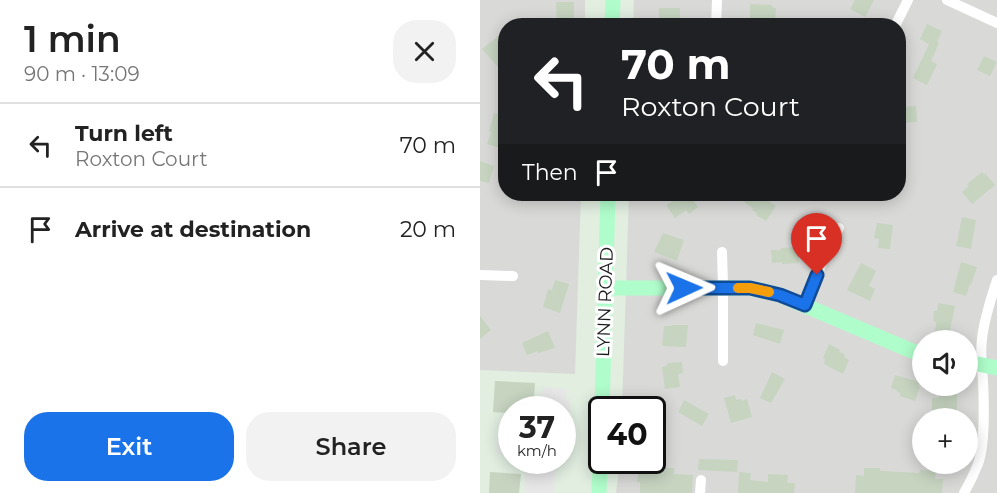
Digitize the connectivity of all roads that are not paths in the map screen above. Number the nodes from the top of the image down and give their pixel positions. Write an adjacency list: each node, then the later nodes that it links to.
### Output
1 (613, 0): 5 (street)
2 (717, 0): 6 (street)
3 (908, 0): 7 (street)
4 (947, 0): 8 (street)
5 (612, 18)
6 (716, 18)
7 (899, 18)
8 (997, 23)
9 (608, 201): 16 (street, LYNN ROAD)
10 (839, 228): 17 (street)
11 (722, 252): 15 (street)
12 (480, 275): 13 (street)
13 (513, 276)
14 (997, 280): 18 (street)
15 (723, 287): 16 (street); 17 (street); 20 (street)
16 (605, 288): 24 (street, LYNN ROAD)
17 (805, 305): 19 (street)
18 (978, 350)
19 (912, 351)
20 (723, 361)
21 (978, 364): 22 (street)
22 (997, 368)
23 (978, 372): 29 (street)
24 (602, 396)
25 (600, 474): 27 (street)
26 (701, 480): 28 (street)
27 (599, 493)
28 (700, 493)
29 (964, 493)

